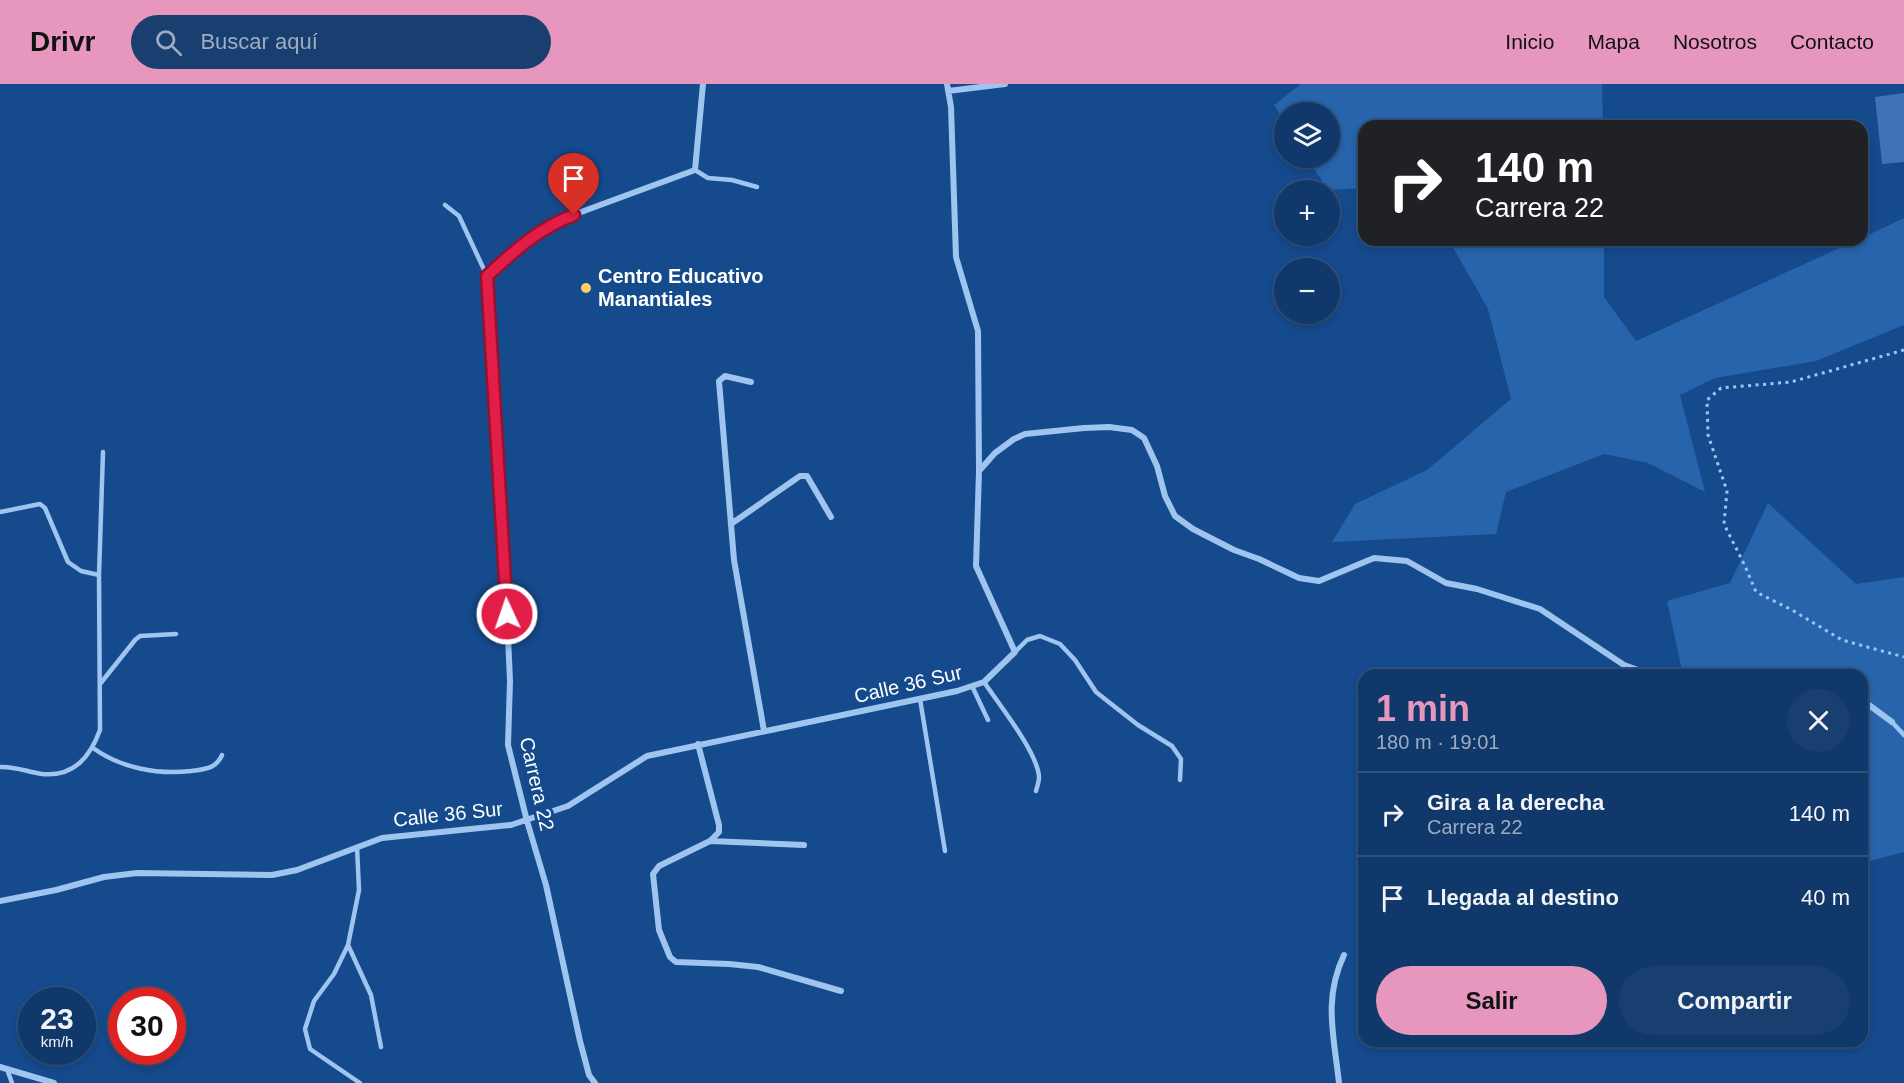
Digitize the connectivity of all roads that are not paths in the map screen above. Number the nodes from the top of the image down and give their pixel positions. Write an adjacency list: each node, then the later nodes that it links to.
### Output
1 (704, 84): 4 (street)
2 (1005, 84): 3 (street)
3 (947, 87): 10 (street)
4 (695, 170): 5 (lane); 7 (street)
5 (757, 187)
6 (446, 204): 7 (lane)
7 (487, 276): 33 (street, Carrera 22)
8 (751, 382): 13 (street)
9 (103, 452): 14 (lane)
10 (979, 471): 16 (street); 17 (street)
11 (0, 512): 14 (lane)
12 (831, 517): 13 (street)
13 (731, 524): 25 (street)
14 (99, 575): 19 (lane)
15 (176, 634): 19 (lane)
16 (1015, 652): 18 (street, Calle 36 Sur); 31 (lane)
17 (1635, 669)
18 (984, 682): 20 (street, Calle 36 Sur); 32 (lane)
19 (100, 684): 28 (lane)
20 (972, 686): 21 (street, Calle 36 Sur); 23 (lane)
21 (920, 699): 25 (street, Calle 36 Sur); 37 (lane)
22 (1868, 705): 24 (street)
23 (988, 720)
24 (1892, 722): 26 (lane)
25 (764, 731): 27 (street, Calle 36 Sur)
26 (1904, 735)
27 (698, 744): 33 (street, Calle 36 Sur); 34 (street)
28 (93, 748): 29 (lane); 30 (lane)
29 (222, 755)
30 (0, 766)
31 (1180, 780)
32 (1036, 791)
33 (527, 821): 36 (street, Calle 36 Sur); 47 (street, Carrera 22)
34 (710, 841): 35 (street); 41 (street)
35 (804, 845)
36 (357, 846): 38 (street, Calle 36 Sur); 39 (lane)
37 (945, 851)
38 (0, 901)
39 (348, 945): 42 (lane); 46 (lane)
40 (1344, 955): 48 (street)
41 (841, 991)
42 (381, 1047)
43 (3, 1068): 44 (lane); 45 (street)
44 (12, 1083)
45 (54, 1083)
46 (360, 1083)
47 (595, 1083)
48 (1340, 1083)

